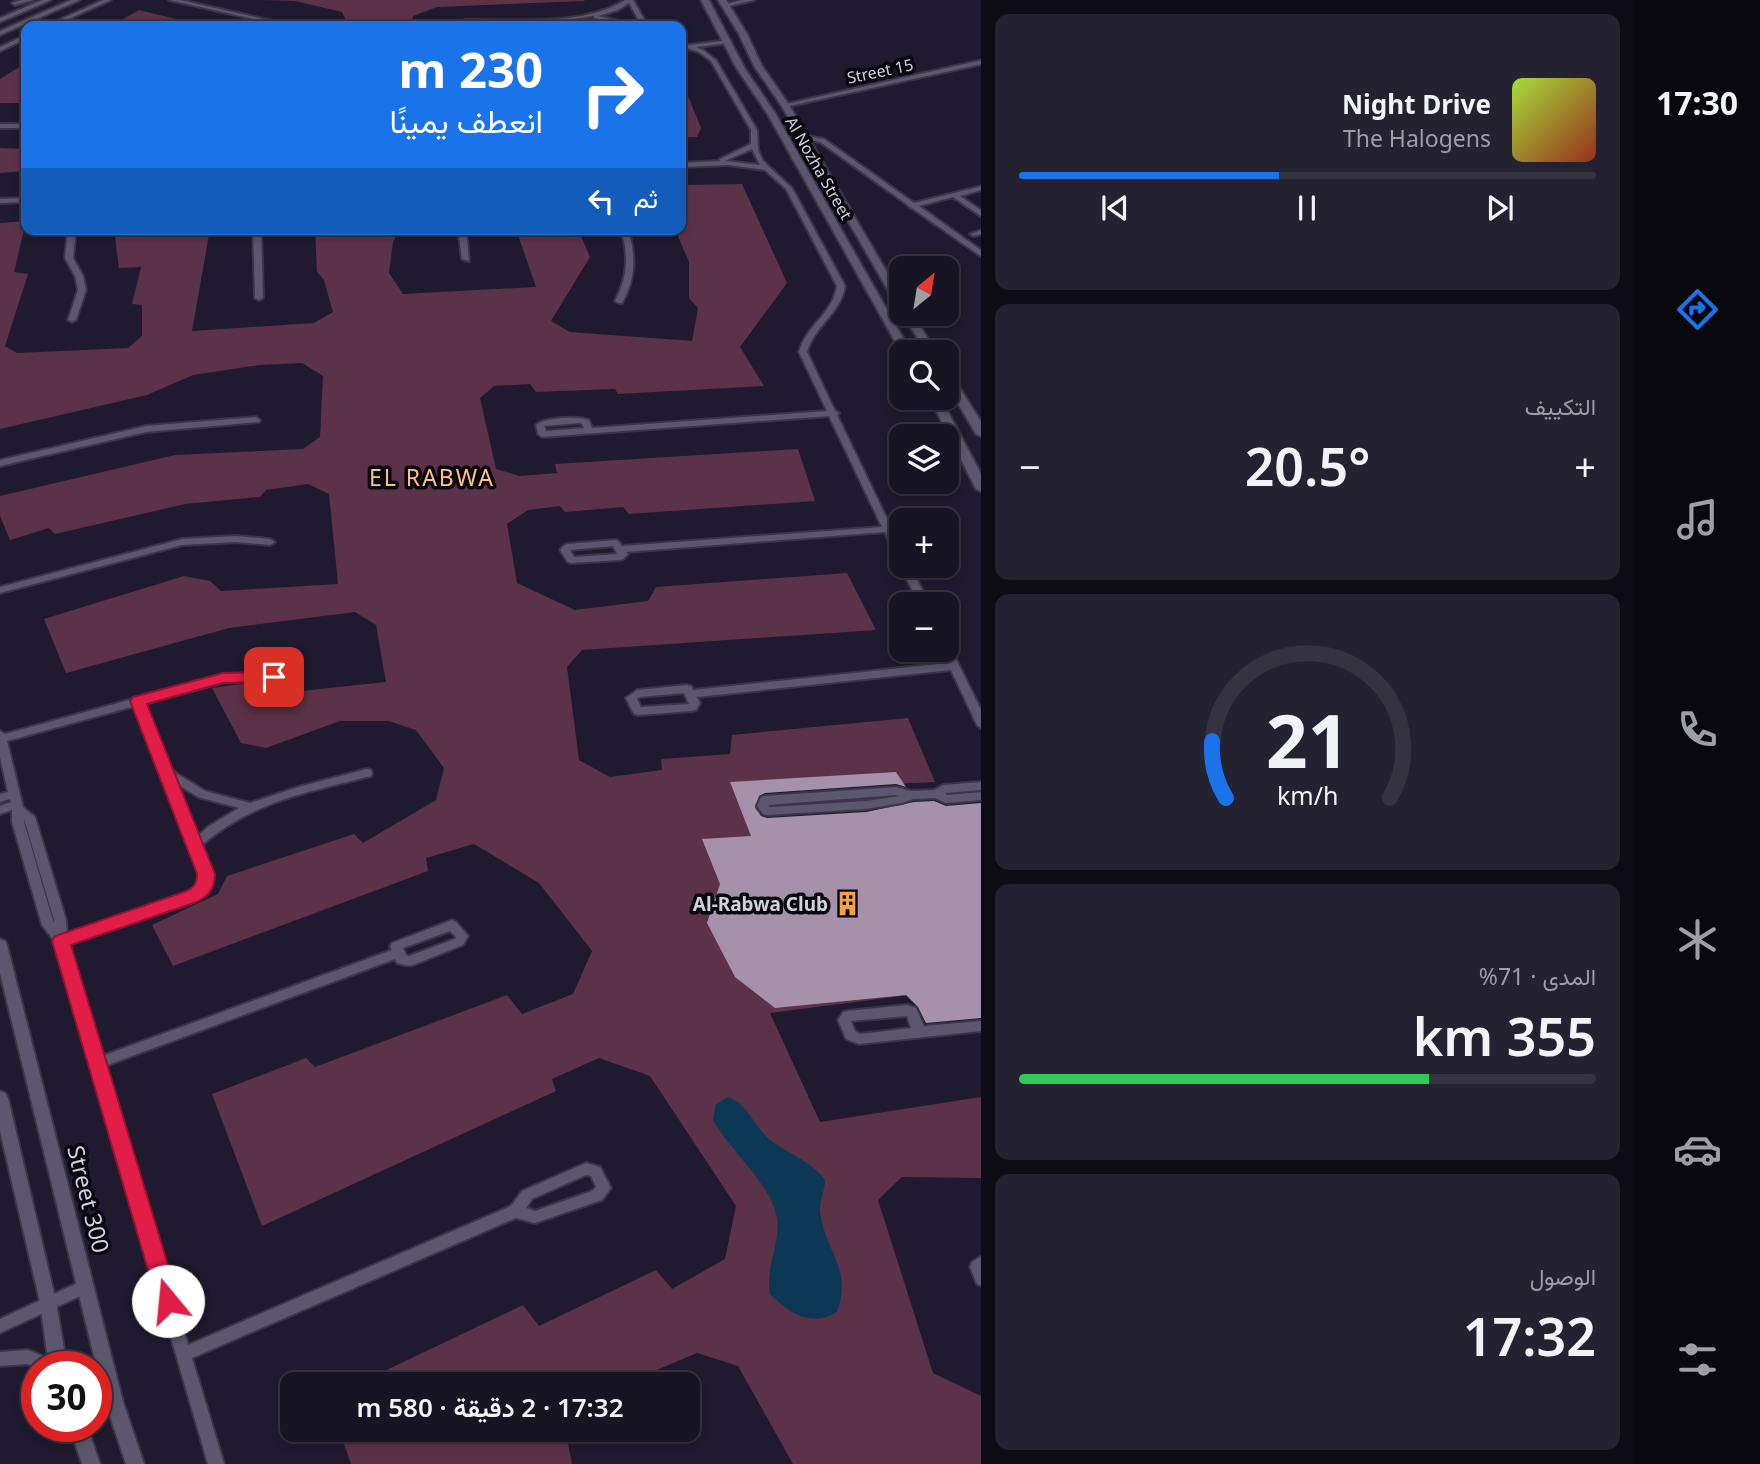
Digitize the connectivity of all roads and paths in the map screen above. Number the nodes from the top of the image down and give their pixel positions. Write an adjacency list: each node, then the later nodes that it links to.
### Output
1 (30, 0): 9 (street)
2 (48, 0): 12 (street)
3 (78, 0): 16 (street)
4 (115, 0): 10 (street)
5 (172, 0): 19 (street)
6 (629, 0): 14 (street); 22 (street)
7 (705, 0): 28 (main road, Al Nozha Street)
8 (751, 0): 11 (street)
9 (13, 1): 12 (street)
10 (106, 1): 13 (street)
11 (723, 2): 32 (main road, Al Nozha Street)
12 (17, 13): 15 (street)
13 (75, 15): 17 (street); 18 (street)
14 (593, 16): 20 (street); 21 (street)
15 (0, 20)
16 (28, 21)
17 (61, 21)
18 (73, 21)
19 (269, 21)
20 (486, 21)
21 (615, 21)
22 (642, 21)
23 (21, 24): 24 (street)
24 (0, 33)
25 (21, 40): 29 (street)
26 (686, 45): 28 (street)
27 (686, 45): 30 (street)
28 (731, 46): 30 (street); 38 (main road, Al Nozha Street)
29 (0, 49)
30 (701, 51): 36 (street)
31 (981, 62): 32 (street, Street 15)
32 (785, 105): 35 (main road, Al Nozha Street)
33 (0, 126): 34 (street)
34 (21, 126)
35 (801, 137): 37 (main road, Al Nozha Street); 48 (street)
36 (755, 145): 41 (street); 43 (street)
37 (807, 146): 38 (main road); 39 (main road, Al Nozha Street)
38 (789, 147): 40 (main road, Al Nozha Street)
39 (815, 160): 40 (main road); 56 (main road, Al Nozha Street)
40 (797, 161): 60 (main road, Al Nozha Street)
41 (716, 163): 42 (street); 43 (street)
42 (686, 165)
43 (765, 168): 63 (street)
44 (981, 188): 45 (street)
45 (951, 196): 48 (street); 49 (street)
46 (21, 200): 47 (street)
47 (0, 201)
48 (911, 206): 54 (street)
49 (981, 215)
50 (71, 235): 59 (street)
51 (257, 235): 57 (street)
52 (463, 235): 55 (street)
53 (626, 235): 58 (street)
54 (981, 255)
55 (466, 259)
56 (889, 284)
57 (259, 298)
58 (619, 301)
59 (72, 320)
60 (899, 340)
61 (959, 396): 66 (main road)
62 (941, 410): 68 (main road)
63 (835, 413): 65 (street); 69 (street)
64 (257, 420): 67 (street)
65 (589, 430): 65 (street)
66 (981, 434)
67 (0, 463)
68 (979, 483)
69 (888, 529): 71 (street)
70 (270, 541): 72 (street)
71 (621, 549): 71 (street)
72 (0, 590)
73 (952, 662): 74 (street)
74 (954, 666): 76 (street); 78 (street)
75 (297, 681): 77 (street)
76 (692, 694): 76 (street)
77 (138, 701): 79 (street); 81 (street)
78 (981, 725)
79 (1, 737): 87 (street)
80 (367, 773): 88 (street)
81 (167, 774): 88 (street); 90 (street)
82 (981, 786): 83 (street)
83 (937, 794): 84 (street); 86 (street)
84 (981, 796)
85 (0, 799): 87 (street)
86 (829, 801): 86 (street)
87 (17, 802): 89 (street); 91 (street)
88 (247, 806): 90 (street)
89 (0, 810)
90 (195, 845): 91 (street)
91 (61, 941): 96 (street)
92 (0, 945): 101 (street, Street 300)
93 (398, 953): 93 (street); 96 (street)
94 (981, 1026): 95 (street)
95 (918, 1032): 95 (street)
96 (96, 1064): 105 (street)
97 (0, 1098): 102 (street)
98 (516, 1211): 98 (street); 105 (street)
99 (981, 1262): 100 (street)
100 (981, 1279)
101 (86, 1286): 102 (street); 108 (street, Street 300)
102 (48, 1302): 103 (street); 104 (street)
103 (0, 1326)
104 (54, 1351)
105 (184, 1354): 112 (street)
106 (21, 1358): 107 (street)
107 (0, 1359)
108 (114, 1402): 111 (street, Street 300)
109 (83, 1442): 110 (street)
110 (91, 1464)
111 (135, 1464)
112 (216, 1464)

